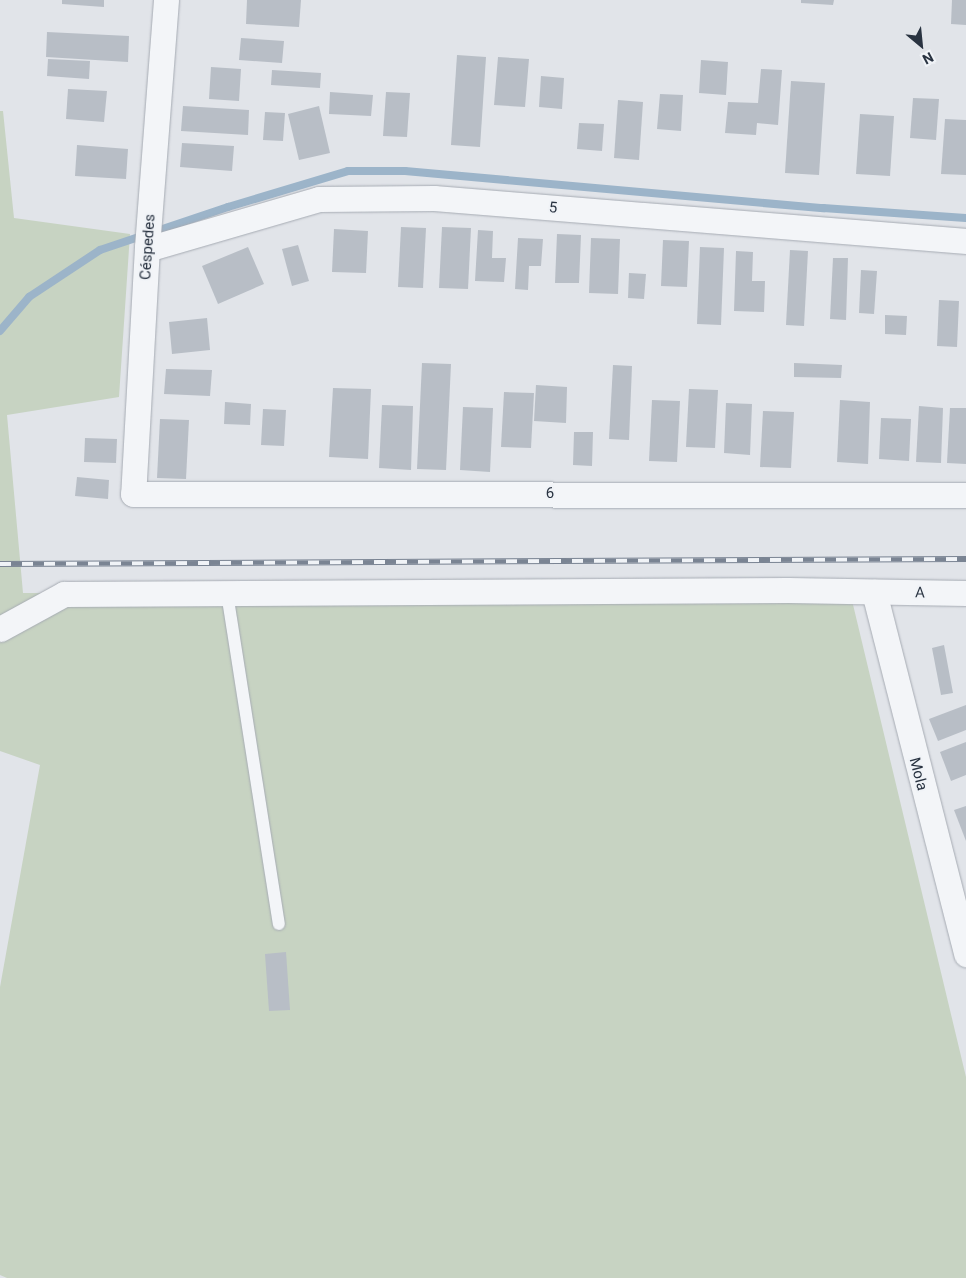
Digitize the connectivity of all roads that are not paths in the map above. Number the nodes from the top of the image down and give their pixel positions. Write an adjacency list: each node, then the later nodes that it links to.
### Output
1 (166, 0): 3 (street, Céspedes)
2 (966, 241): 3 (street, 5)
3 (147, 248): 4 (street, Céspedes)
4 (134, 494): 5 (street, 6)
5 (966, 494)
6 (874, 592): 7 (street, A); 8 (street, A); 11 (street, Mola)
7 (226, 593): 9 (street, A); 10 (lane)
8 (966, 593)
9 (0, 629)
10 (279, 924)
11 (963, 924): 12 (street, Mola)
12 (966, 954)

